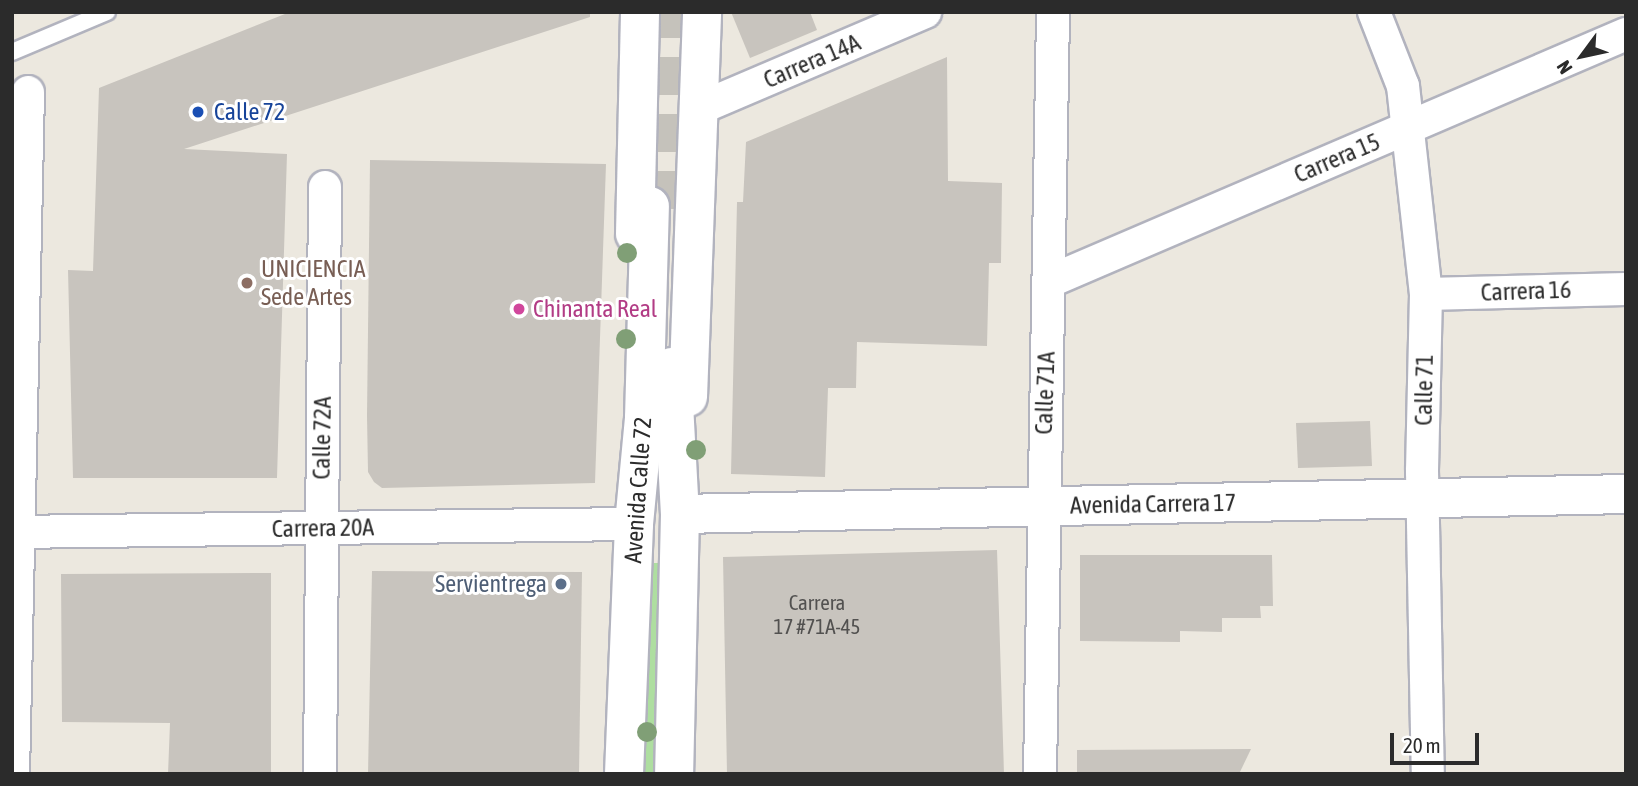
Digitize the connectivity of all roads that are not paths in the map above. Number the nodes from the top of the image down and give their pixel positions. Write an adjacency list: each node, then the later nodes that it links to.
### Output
1 (107, 12): 8 (lane)
2 (640, 12): 20 (main road)
3 (702, 12): 10 (main road)
4 (925, 12): 10 (street, Carrera 14A)
5 (1053, 12): 13 (street, Calle 71A)
6 (1374, 12): 11 (street, Calle 71)
7 (1626, 34): 11 (street, Carrera 15)
8 (12, 52)
9 (28, 92): 22 (street)
10 (698, 109): 19 (main road)
11 (1409, 127): 13 (street, Carrera 15); 15 (street, Calle 71)
12 (325, 187): 21 (street, Calle 72A)
13 (1048, 282): 18 (street, Calle 71A)
14 (1626, 289): 15 (street, Carrera 16)
15 (1426, 294): 17 (street, Calle 71)
16 (1626, 494): 17 (main road, Avenida Carrera 17)
17 (1423, 499): 18 (main road, Avenida Carrera 17); 28 (street, Calle 71)
18 (1041, 507): 19 (main road, Avenida Carrera 17); 27 (street, Calle 71A)
19 (680, 514): 20 (main road, Avenida Calle 72); 26 (main road, Avenida Calle 72)
20 (634, 524): 21 (street, Carrera 20A); 25 (main road, Avenida Calle 72)
21 (322, 528): 22 (street, Carrera 20A); 24 (street, Calle 72A)
22 (15, 532): 23 (street)
23 (13, 774)
24 (320, 774)
25 (624, 774)
26 (674, 774)
27 (1040, 774)
28 (1428, 774)

